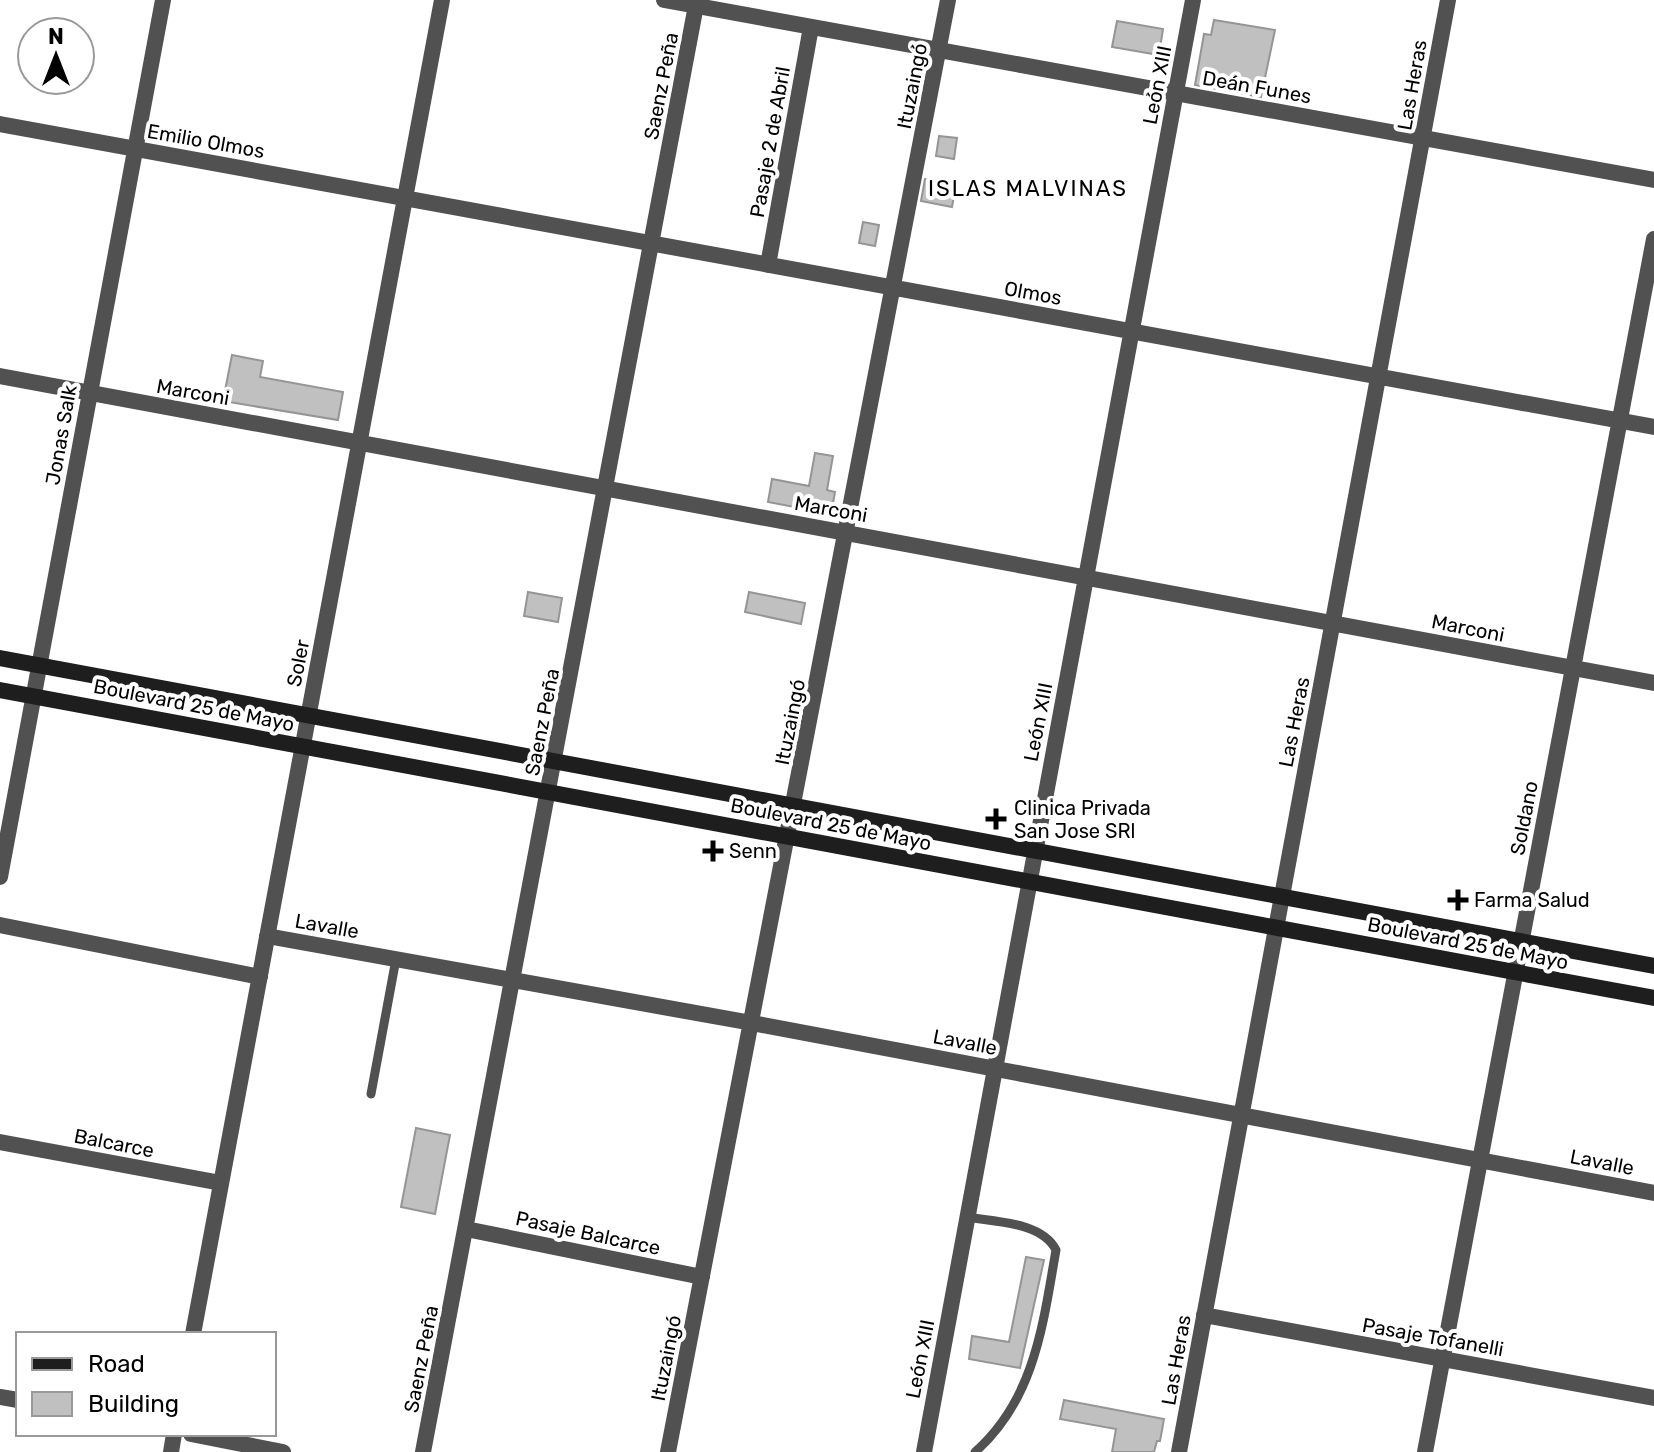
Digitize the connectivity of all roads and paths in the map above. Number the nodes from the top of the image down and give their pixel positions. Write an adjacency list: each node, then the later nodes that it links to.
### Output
1 (163, 0): 13 (street, Jonas Salk)
2 (442, 0): 15 (street, Soler)
3 (664, 0): 7 (street, Deán Funes)
4 (948, 0): 9 (street, Ituzaingó)
5 (1193, 0): 10 (street, León XIII)
6 (1448, 0): 12 (street, Las Heras)
7 (697, 3): 8 (street, Deán Funes); 17 (street, Saenz Peña)
8 (811, 27): 9 (street, Deán Funes); 18 (street, Pasaje 2 de Abril)
9 (939, 50): 10 (street, Deán Funes); 19 (street, Ituzaingó)
10 (1176, 93): 12 (street, Deán Funes); 20 (street, León XIII)
11 (0, 124): 13 (street, Emilio Olmos)
12 (1423, 138): 14 (street, Deán Funes); 22 (street, Las Heras)
13 (134, 149): 15 (street, Emilio Olmos); 23 (street, Jonas Salk)
14 (1654, 180)
15 (405, 198): 17 (street, Olmos); 26 (street, Soler)
16 (1654, 239): 24 (street, Soldano)
17 (652, 243): 18 (street, Olmos); 27 (street, Saenz Peña)
18 (768, 265): 19 (street, Olmos)
19 (894, 288): 20 (street, Olmos); 28 (street, Ituzaingó)
20 (1131, 331): 22 (street, Olmos); 29 (street, León XIII)
21 (0, 376): 23 (street, Marconi)
22 (1379, 377): 24 (street, Olmos); 30 (street, Las Heras)
23 (89, 393): 26 (street, Marconi); 32 (street, Jonas Salk)
24 (1620, 421): 25 (street, Olmos); 33 (street, Soldano)
25 (1654, 427)
26 (359, 443): 27 (street, Marconi); 37 (street, Soler)
27 (606, 488): 28 (street, Marconi); 39 (street, Saenz Peña)
28 (847, 532): 29 (street, Marconi); 41 (street, Ituzaingó)
29 (1086, 576): 30 (street, Marconi); 43 (street, León XIII)
30 (1333, 623): 33 (street, Marconi); 46 (street, Las Heras)
31 (0, 658): 32 (street, Boulevard 25 de Mayo)
32 (39, 665): 36 (street, Jonas Salk); 37 (street, Boulevard 25 de Mayo)
33 (1573, 668): 34 (street, Marconi); 50 (street, Soldano)
34 (1654, 683)
35 (0, 690): 36 (street, Boulevard 25 de Mayo)
36 (33, 696): 38 (street, Boulevard 25 de Mayo); 44 (street, Jonas Salk)
37 (308, 715): 38 (street, Soler); 39 (street, Boulevard 25 de Mayo)
38 (303, 746): 40 (street, Boulevard 25 de Mayo); 49 (street, Soler)
39 (555, 761): 40 (street, Saenz Peña); 41 (street, Boulevard 25 de Mayo)
40 (549, 792): 42 (street, Boulevard 25 de Mayo); 55 (street, Saenz Peña)
41 (794, 806): 42 (street, Ituzaingó); 43 (street, Boulevard 25 de Mayo)
42 (788, 836): 45 (street, Boulevard 25 de Mayo); 57 (street, Ituzaingó)
43 (1035, 850): 45 (street, León XIII); 46 (street, Boulevard 25 de Mayo)
44 (0, 877)
45 (1029, 881): 48 (street, Boulevard 25 de Mayo); 58 (street, León XIII)
46 (1282, 897): 48 (street, Las Heras); 50 (street, Boulevard 25 de Mayo)
47 (0, 925): 54 (street)
48 (1276, 927): 53 (street, Boulevard 25 de Mayo); 60 (street, Las Heras)
49 (267, 936): 51 (street, Lavalle); 54 (street, Soler)
50 (1521, 941): 52 (street, Boulevard 25 de Mayo); 53 (street, Soldano)
51 (396, 959): 55 (street, Lavalle); 59 (lane)
52 (1654, 966)
53 (1515, 972): 56 (street, Boulevard 25 de Mayo); 62 (street, Soldano)
54 (260, 977): 63 (street, Soler)
55 (514, 981): 57 (street, Lavalle); 66 (street, Saenz Peña)
56 (1654, 998)
57 (752, 1023): 58 (street, Lavalle); 67 (street, Ituzaingó)
58 (995, 1068): 60 (street, Lavalle); 65 (street, León XIII)
59 (371, 1094)
60 (1242, 1115): 62 (street, Lavalle); 68 (street, Las Heras)
61 (0, 1142): 63 (street, Balcarce)
62 (1480, 1160): 64 (street, Lavalle); 70 (street, Soldano)
63 (221, 1183): 69 (street, Soler)
64 (1654, 1193)
65 (967, 1217): 76 (street, León XIII); 77 (lane)
66 (466, 1229): 67 (street, Pasaje Balcarce); 74 (street, Saenz Peña)
67 (702, 1277): 75 (street, Ituzaingó)
68 (1204, 1315): 70 (street, Pasaje Tofanelli); 78 (street, Las Heras)
69 (193, 1332)
70 (1442, 1359): 71 (street, Pasaje Tofanelli); 79 (street, Soldano)
71 (1654, 1398)
72 (201, 1436): 73 (street)
73 (283, 1452)
74 (423, 1452)
75 (668, 1452)
76 (924, 1452)
77 (975, 1452)
78 (1179, 1452)
79 (1425, 1452)

